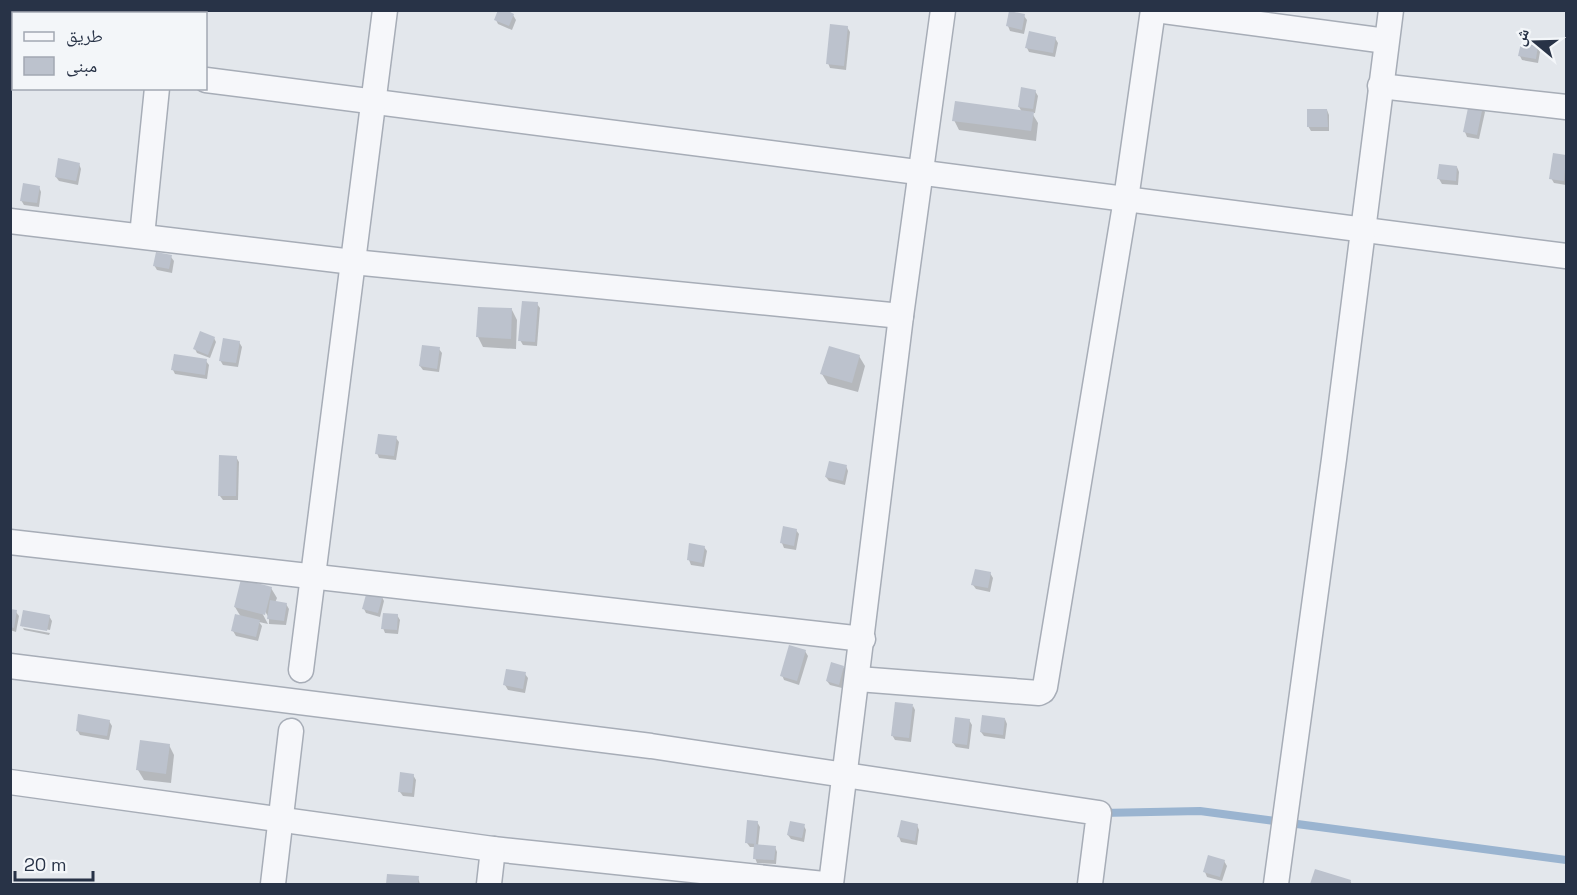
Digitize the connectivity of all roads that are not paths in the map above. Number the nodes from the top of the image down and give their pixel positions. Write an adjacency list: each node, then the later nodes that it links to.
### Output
1 (385, 10): 9 (street)
2 (943, 10): 11 (street)
3 (1154, 10): 5 (street); 12 (street)
4 (1391, 10): 5 (street)
5 (1386, 41): 7 (street)
6 (207, 80): 9 (street)
7 (1380, 86): 10 (street); 14 (street)
8 (157, 90): 15 (street)
9 (373, 101): 11 (street); 17 (street)
10 (1566, 107)
11 (920, 172): 12 (street); 18 (street)
12 (1126, 199): 14 (street); 24 (street)
13 (10, 221): 15 (street)
14 (1362, 230): 16 (street); 35 (street)
15 (142, 236): 17 (street)
16 (1566, 256)
17 (352, 262): 18 (street); 20 (street)
18 (901, 316): 21 (street)
19 (10, 542): 20 (street)
20 (312, 576): 21 (street); 23 (street)
21 (863, 639): 24 (street)
22 (10, 666): 26 (street)
23 (301, 670)
24 (858, 680): 26 (street)
25 (291, 731): 28 (street)
26 (846, 775): 33 (street); 34 (street)
27 (10, 782): 28 (street)
28 (281, 819): 29 (street); 30 (street)
29 (493, 849): 31 (street); 32 (street)
30 (273, 885)
31 (489, 885)
32 (824, 885)
33 (831, 885)
34 (1090, 885)
35 (1276, 885)

